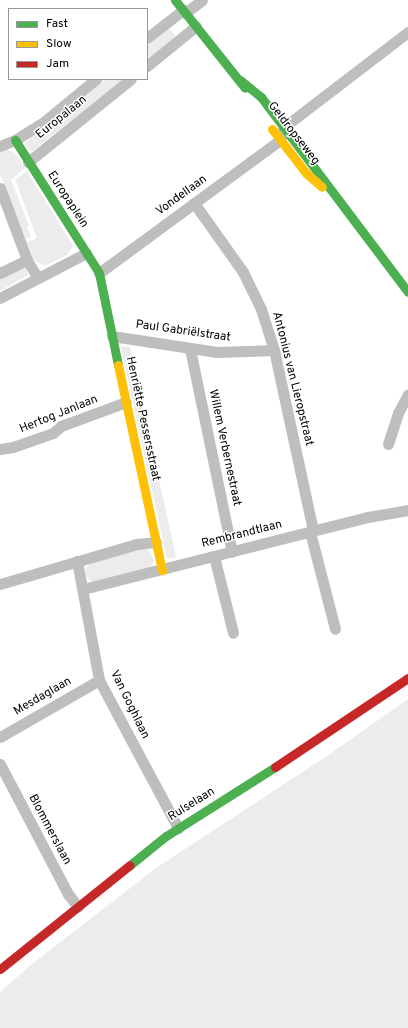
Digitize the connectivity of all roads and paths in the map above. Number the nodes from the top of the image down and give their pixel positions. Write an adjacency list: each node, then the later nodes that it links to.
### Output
1 (175, 0): 3 (street, Geldropseweg)
2 (202, 0): 3 (street)
3 (184, 11): 4 (street, Geldropseweg); 6 (street)
4 (196, 26): 7 (street); 10 (street, Geldropseweg)
5 (408, 32): 13 (street)
6 (148, 37)
7 (148, 65)
8 (95, 80): 14 (street, Europalaan)
9 (130, 80): 17 (street, Europalaan)
10 (240, 80): 11 (street, Geldropseweg); 13 (street, Geldropseweg)
11 (253, 104)
12 (266, 122): 15 (street, Geldropseweg)
13 (284, 127): 15 (street); 19 (street, Geldropseweg)
14 (16, 140): 16 (street, Europalaan); 17 (street, Europaplein)
15 (280, 140): 19 (street, Geldropseweg); 20 (street, Vondellaan)
16 (0, 146)
17 (28, 162): 21 (street, Europaplein)
18 (0, 188): 22 (street)
19 (334, 197): 26 (street, Geldropseweg)
20 (194, 203): 24 (street, Vondellaan); 30 (street, Antonius van Lieropstraat)
21 (86, 253): 24 (street, Europaplein); 25 (street)
22 (27, 260): 23 (street); 25 (street)
23 (0, 273)
24 (99, 273): 28 (street, Henriëtte Pessersstraat)
25 (38, 278): 27 (street)
26 (408, 292)
27 (0, 298)
28 (112, 336): 29 (street, Paul Gabriëlstraat); 32 (street, Henriëtte Pessersstraat)
29 (190, 349): 30 (street, Paul Gabriëlstraat); 38 (street, Willem Verbernestraat)
30 (274, 350): 36 (street, Antonius van Lieropstraat)
31 (408, 394): 33 (street)
32 (126, 402): 34 (street, Hertog Janlaan); 37 (street, Henriëtte Pessersstraat)
33 (388, 444)
34 (0, 448)
35 (408, 510): 36 (street, Rembrandtlaan)
36 (312, 531): 38 (street, Rembrandtlaan); 44 (street, Antonius van Lieropstraat)
37 (156, 542): 40 (street); 41 (street, Henriëtte Pessersstraat)
38 (232, 552): 39 (street, Rembrandtlaan)
39 (214, 556): 41 (street, Rembrandtlaan); 45 (street)
40 (77, 562): 42 (street); 43 (street, Van Goghlaan)
41 (162, 570): 43 (street, Rembrandtlaan)
42 (0, 584)
43 (83, 589): 47 (street, Van Goghlaan)
44 (335, 629)
45 (233, 633)
46 (408, 678): 50 (street, Rulselaan)
47 (100, 680): 48 (street, Mesdaglaan); 50 (street, Van Goghlaan)
48 (0, 737)
49 (0, 764): 51 (street, Blommerslaan)
50 (178, 828): 51 (street, Rulselaan)
51 (78, 907): 52 (street, Rulselaan)
52 (0, 969)

